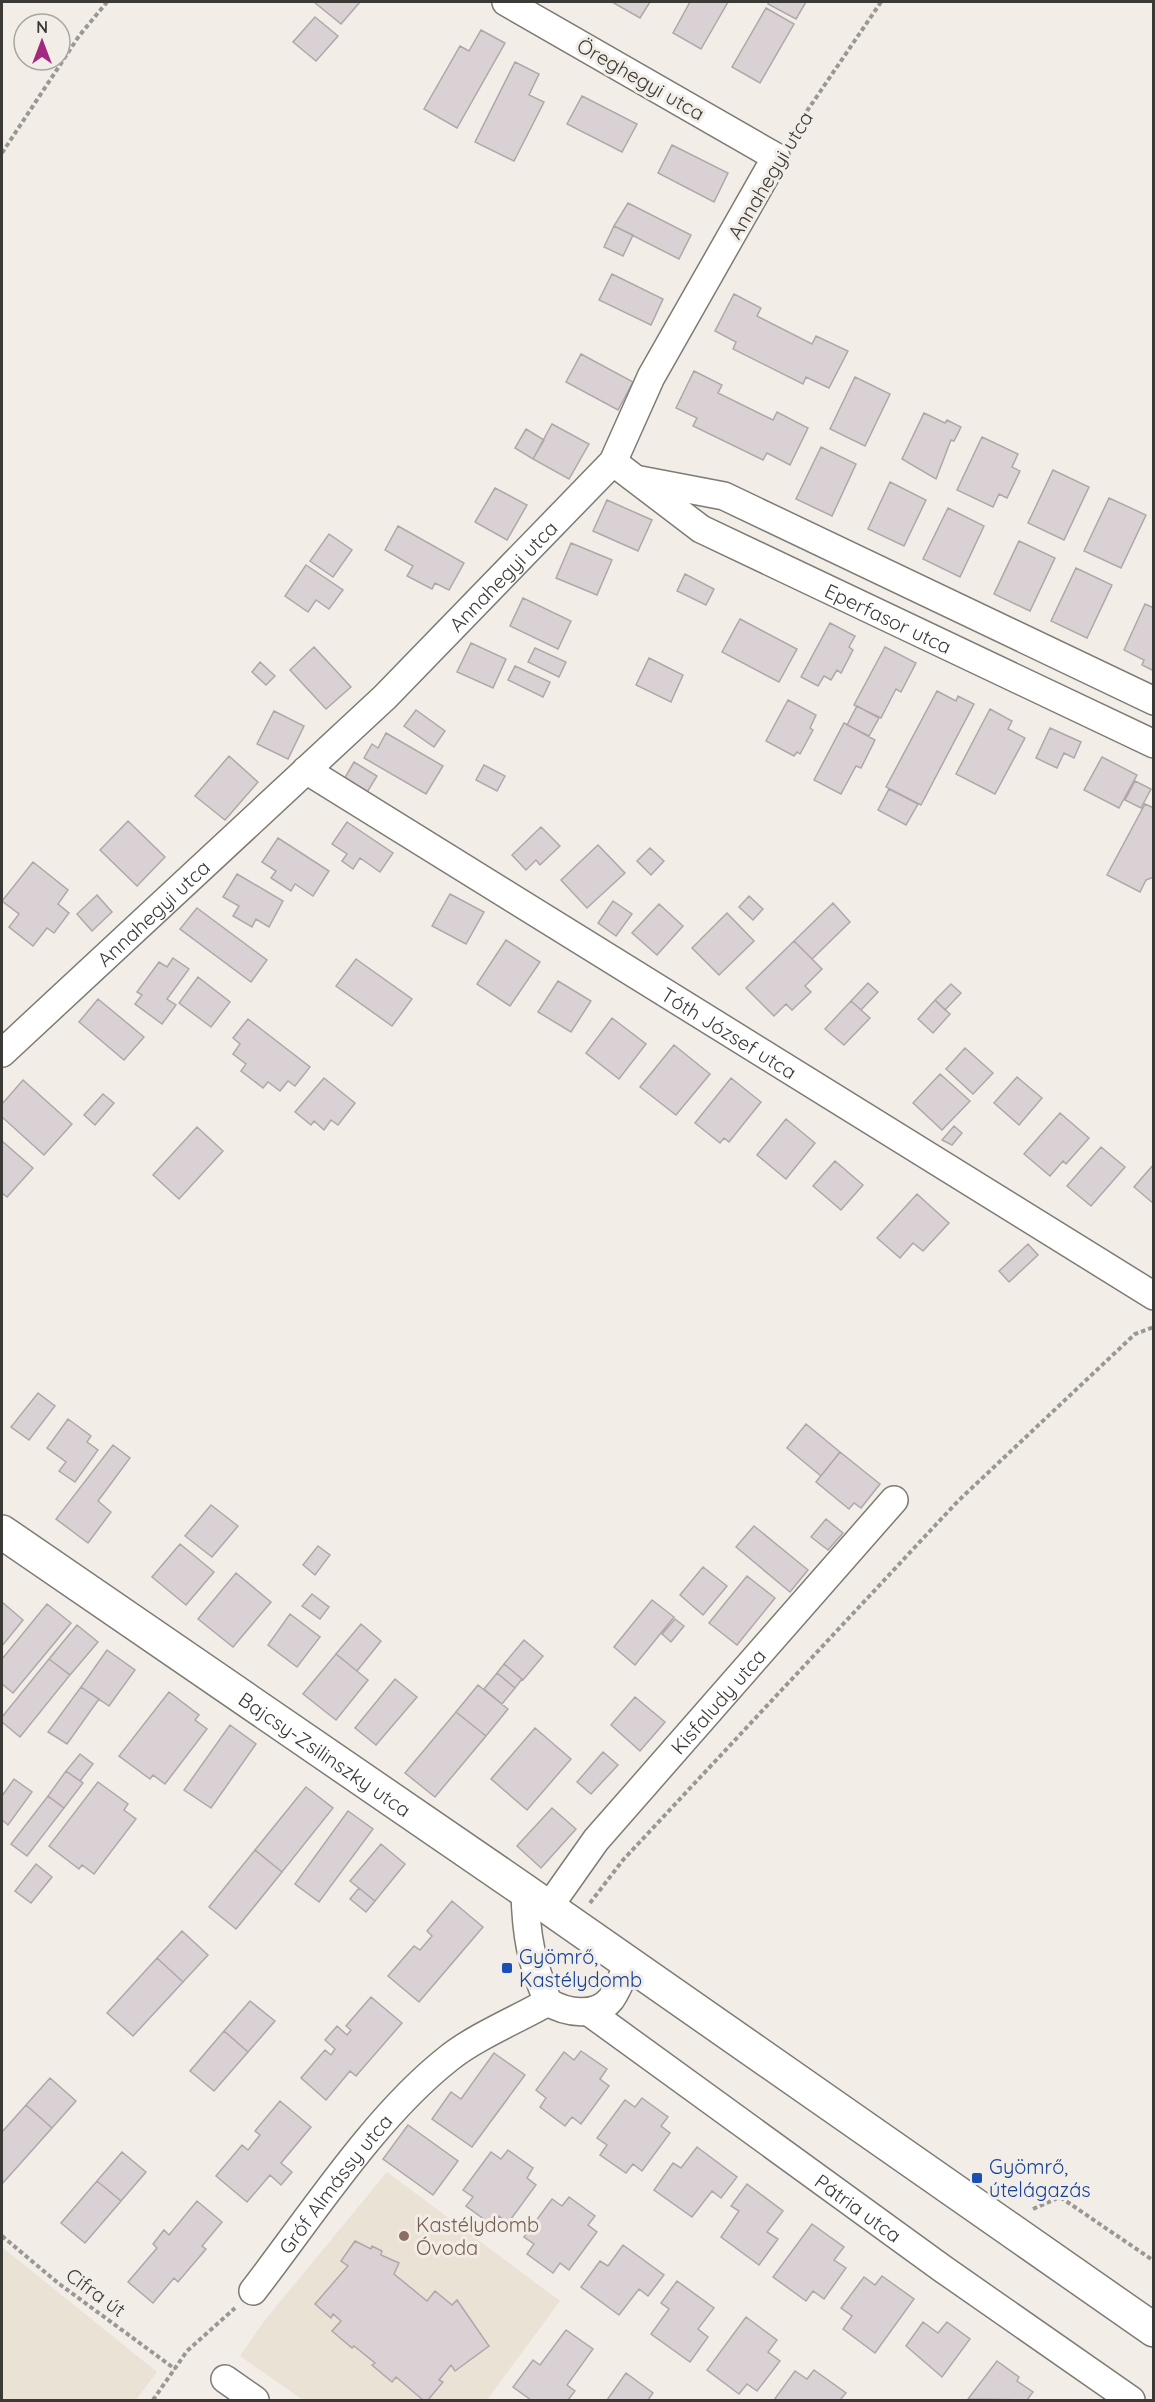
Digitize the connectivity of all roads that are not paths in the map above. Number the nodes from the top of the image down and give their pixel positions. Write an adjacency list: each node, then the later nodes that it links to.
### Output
1 (506, 2): 2 (street, Öreghegyi utca)
2 (776, 157): 3 (street, Annahegyi utca)
3 (623, 470): 4 (street, Eperfasor utca); 5 (street, Eperfasor utca); 6 (street, Annahegyi utca)
4 (1154, 701)
5 (1154, 744)
6 (306, 770): 7 (street, Annahegyi utca); 8 (street, Tóth József utca)
7 (2, 1053)
8 (1154, 1296)
9 (894, 1500): 11 (street, Kisfaludy utca)
10 (2, 1532): 11 (main road, Bajcsy-Zsilinszky utca)
11 (548, 1908): 12 (main road, Bajcsy-Zsilinszky utca); 13 (street)
12 (637, 1970): 14 (street); 16 (main road, Bajcsy-Zsilinszky utca)
13 (548, 2002): 14 (street); 15 (street, Gróf Almássy utca)
14 (589, 2012): 19 (street, Pátria utca)
15 (254, 2292)
16 (1154, 2330)
17 (225, 2379): 18 (street)
18 (255, 2400)
19 (1131, 2400)

